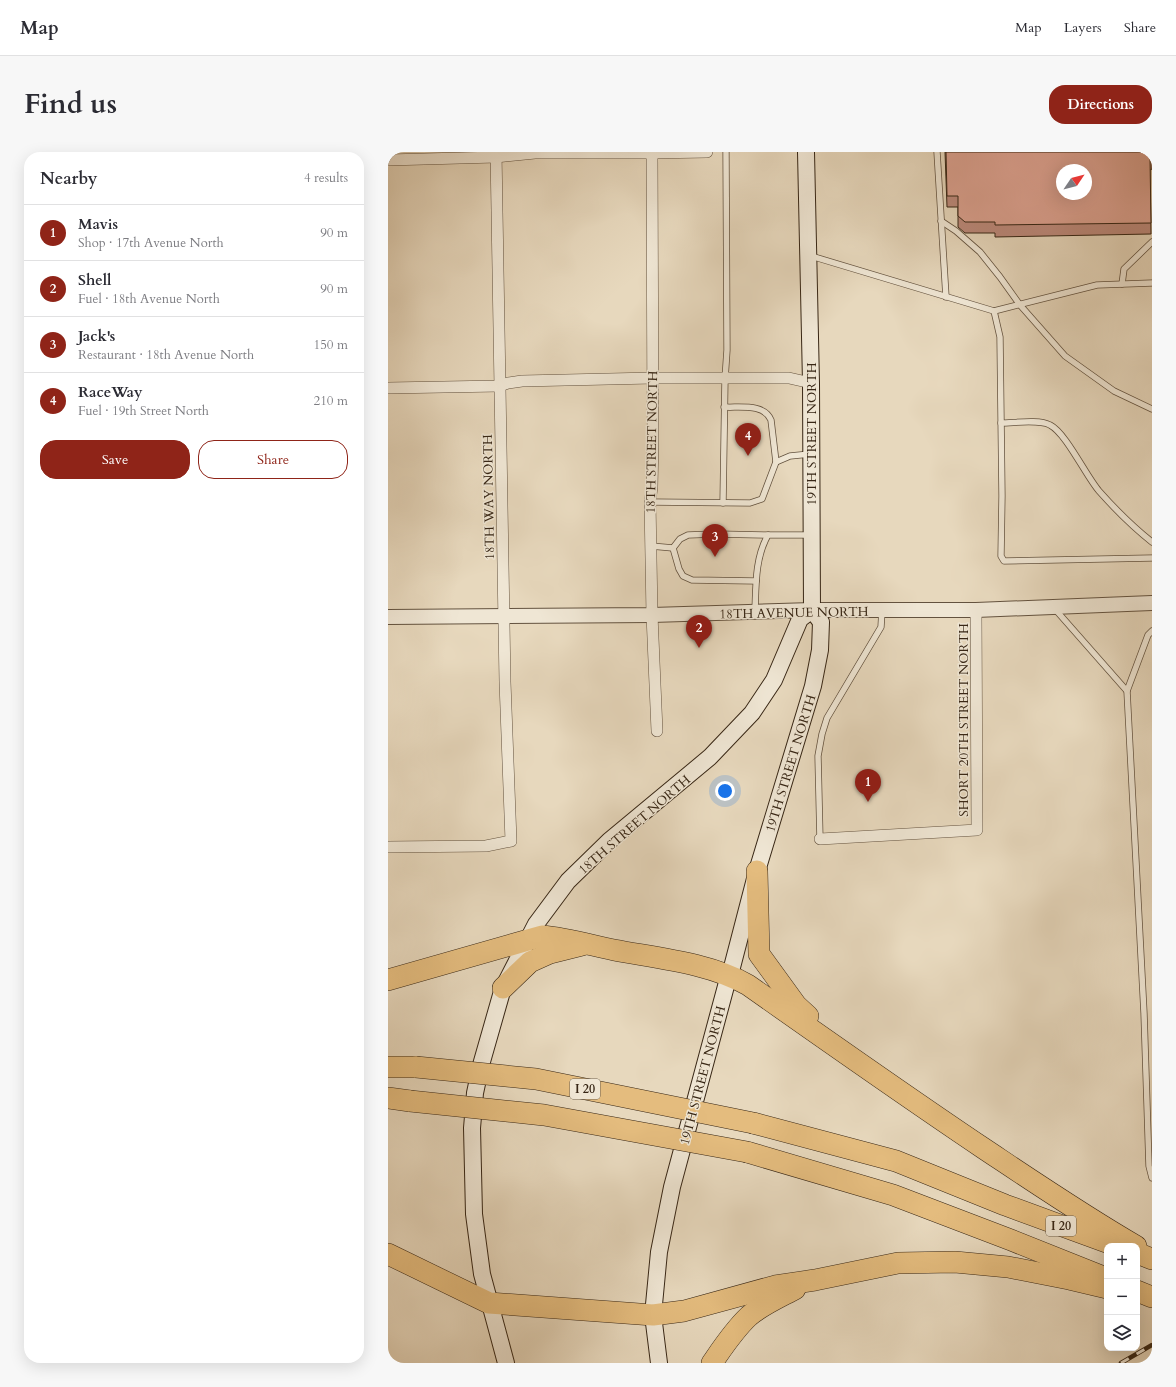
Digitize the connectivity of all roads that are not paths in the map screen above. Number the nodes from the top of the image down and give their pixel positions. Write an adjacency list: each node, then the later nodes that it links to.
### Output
1 (707, 152): 5 (street)
2 (726, 152): 17 (lane)
3 (806, 152): 10 (main road, 19TH STREET NORTH)
4 (937, 152): 8 (lane)
5 (652, 153): 6 (street); 16 (street, 18TH STREET NORTH)
6 (496, 155): 7 (street); 19 (street, 18TH WAY NORTH)
7 (388, 160)
8 (941, 221): 13 (lane); 14 (lane)
9 (1152, 242): 12 (lane)
10 (808, 255): 13 (lane); 18 (main road, 19TH STREET NORTH)
11 (1152, 283): 12 (lane)
12 (1122, 284): 14 (lane)
13 (946, 297): 15 (lane)
14 (1020, 304): 15 (lane); 22 (lane)
15 (994, 311): 23 (lane)
16 (652, 378): 17 (street); 19 (street); 26 (street, 18TH STREET NORTH)
17 (724, 379): 18 (street); 21 (lane)
18 (811, 383): 24 (main road, 19TH STREET NORTH)
19 (499, 386): 20 (street); 42 (street, 18TH WAY NORTH)
20 (388, 388)
21 (724, 407): 25 (lane); 27 (lane)
22 (1152, 409)
23 (1001, 423): 30 (lane); 33 (lane)
24 (811, 453): 25 (lane); 29 (main road, 19TH STREET NORTH)
25 (776, 462): 27 (lane)
26 (650, 502): 27 (lane); 31 (street, 18TH STREET NORTH)
27 (723, 503)
28 (768, 535): 29 (lane); 32 (lane); 34 (lane)
29 (812, 535): 37 (main road, 19TH STREET NORTH)
30 (1152, 542)
31 (651, 546): 32 (lane); 41 (street, 18TH STREET NORTH)
32 (673, 548): 34 (lane)
33 (1152, 558)
34 (756, 581): 40 (lane)
35 (1152, 603): 36 (street, 18TH AVENUE NORTH)
36 (1053, 607): 39 (street, 18TH AVENUE NORTH); 45 (lane)
37 (812, 610): 38 (street, 18TH AVENUE NORTH); 40 (street, 18TH AVENUE NORTH); 49 (main road, 19TH STREET NORTH); 50 (main road, 18TH STREET NORTH)
38 (882, 610): 39 (street, 18TH AVENUE NORTH); 47 (lane)
39 (976, 610): 47 (street, SHORT 20TH STREET NORTH)
40 (755, 612): 41 (street, 18TH AVENUE NORTH)
41 (652, 615): 42 (street, 18TH AVENUE NORTH); 46 (street, 18TH STREET NORTH)
42 (505, 616): 43 (street, 18TH AVENUE NORTH); 48 (street, 18TH WAY NORTH)
43 (388, 617)
44 (1152, 631): 45 (lane)
45 (1127, 691): 58 (lane)
46 (657, 732)
47 (820, 839)
48 (388, 847)
49 (757, 871): 52 (main road, 19TH STREET NORTH); 56 (highway)
50 (528, 940): 51 (highway); 53 (highway); 54 (main road, 18TH STREET NORTH)
51 (587, 944): 52 (highway); 54 (highway)
52 (730, 975): 56 (highway); 73 (main road, 19TH STREET NORTH)
53 (388, 980)
54 (502, 988): 72 (main road, 18TH STREET NORTH)
55 (388, 1067): 59 (highway, I 20, bridge)
56 (880, 1079): 60 (highway)
57 (388, 1098): 66 (highway, I 20, bridge)
58 (1152, 1178)
59 (1109, 1243)
60 (1131, 1243)
61 (1140, 1248): 64 (highway)
62 (388, 1254): 72 (highway)
63 (1140, 1254): 65 (highway)
64 (1152, 1255)
65 (1152, 1259)
66 (1104, 1277)
67 (815, 1280): 68 (highway); 73 (highway); 76 (highway)
68 (1104, 1287)
69 (1140, 1292): 71 (highway)
70 (1140, 1296): 71 (highway)
71 (1152, 1298)
72 (489, 1303): 73 (highway); 74 (main road, 18TH STREET NORTH)
73 (653, 1315): 75 (main road, 19TH STREET NORTH)
74 (506, 1363)
75 (659, 1363)
76 (712, 1363)

